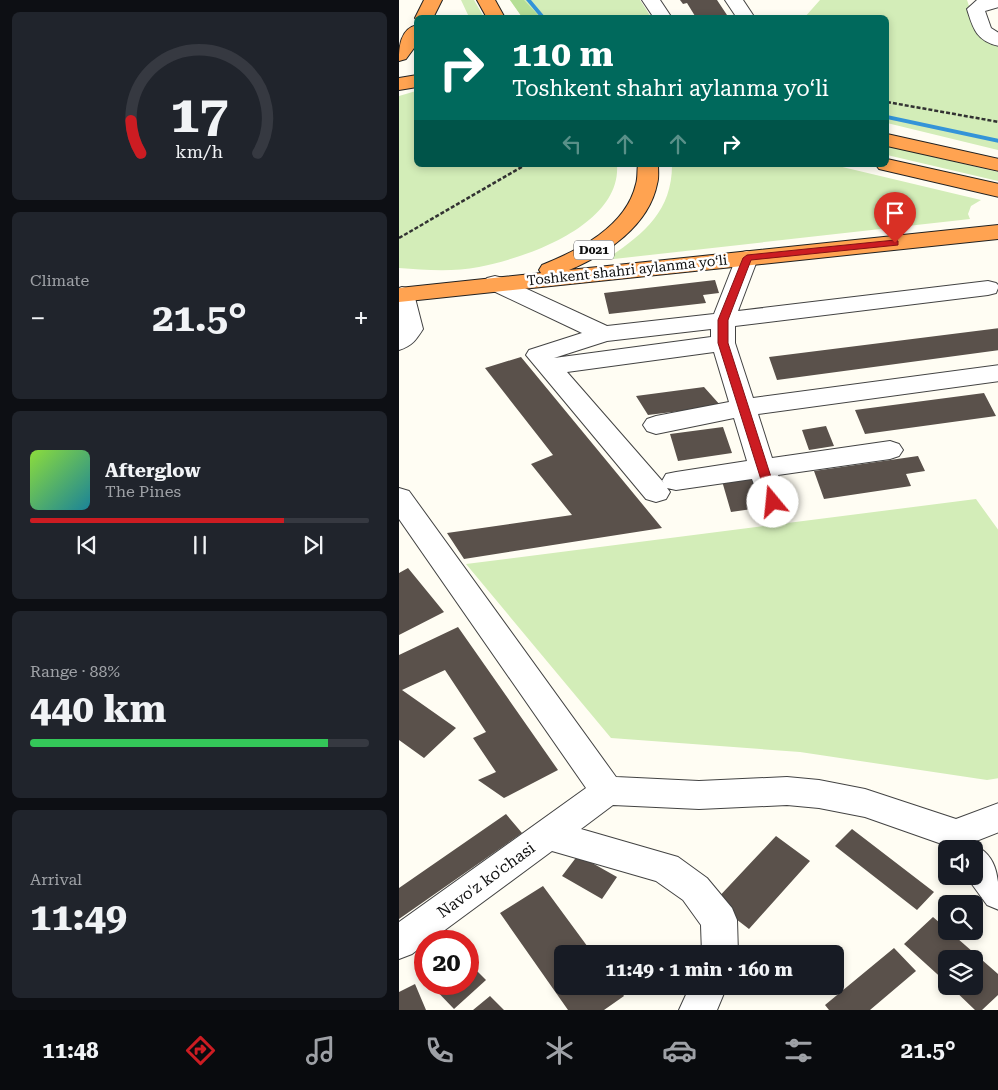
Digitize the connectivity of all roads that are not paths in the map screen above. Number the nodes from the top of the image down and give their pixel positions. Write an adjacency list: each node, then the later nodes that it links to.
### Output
1 (433, 0): 6 (highway)
2 (486, 0): 7 (highway)
3 (651, 0): 8 (street)
4 (734, 0): 9 (street)
5 (998, 2): 11 (street)
6 (426, 15)
7 (495, 15)
8 (661, 15)
9 (744, 15)
10 (414, 34): 12 (highway)
11 (998, 40)
12 (399, 55)
13 (414, 82): 14 (highway)
14 (399, 84)
15 (889, 140): 17 (highway)
16 (889, 166): 19 (highway, Toshkent shahri aylanma yoʻli / D021)
17 (998, 166)
18 (648, 167): 21 (highway, Toshkent shahri aylanma yoʻli / D021)
19 (997, 211): 20 (highway, Toshkent shahri aylanma yoʻli / D021)
20 (747, 258): 21 (highway, Toshkent shahri aylanma yoʻli / D021); 25 (street)
21 (495, 283): 23 (highway, Toshkent shahri aylanma yoʻli / D021); 24 (street)
22 (988, 288): 25 (street)
23 (400, 291): 27 (street)
24 (550, 309): 26 (street); 28 (street)
25 (723, 331): 26 (street); 28 (street); 30 (street)
26 (604, 334): 28 (street)
27 (399, 342)
28 (544, 361): 33 (street)
29 (998, 373): 30 (street)
30 (744, 408): 31 (street); 33 (street)
31 (655, 425)
32 (890, 450): 33 (street)
33 (763, 468): 35 (street)
34 (399, 498): 36 (street)
35 (773, 502)
36 (607, 792): 38 (street, Navo'z ko'chasi); 39 (street)
37 (998, 817): 40 (street)
38 (548, 835): 43 (street, Navo'z ko'chasi); 44 (street, Navo'z ko'chasi)
39 (947, 840)
40 (974, 840)
41 (983, 873): 42 (street)
42 (998, 894)
43 (399, 942)
44 (720, 945)
45 (705, 995): 46 (street)
46 (698, 1010)

